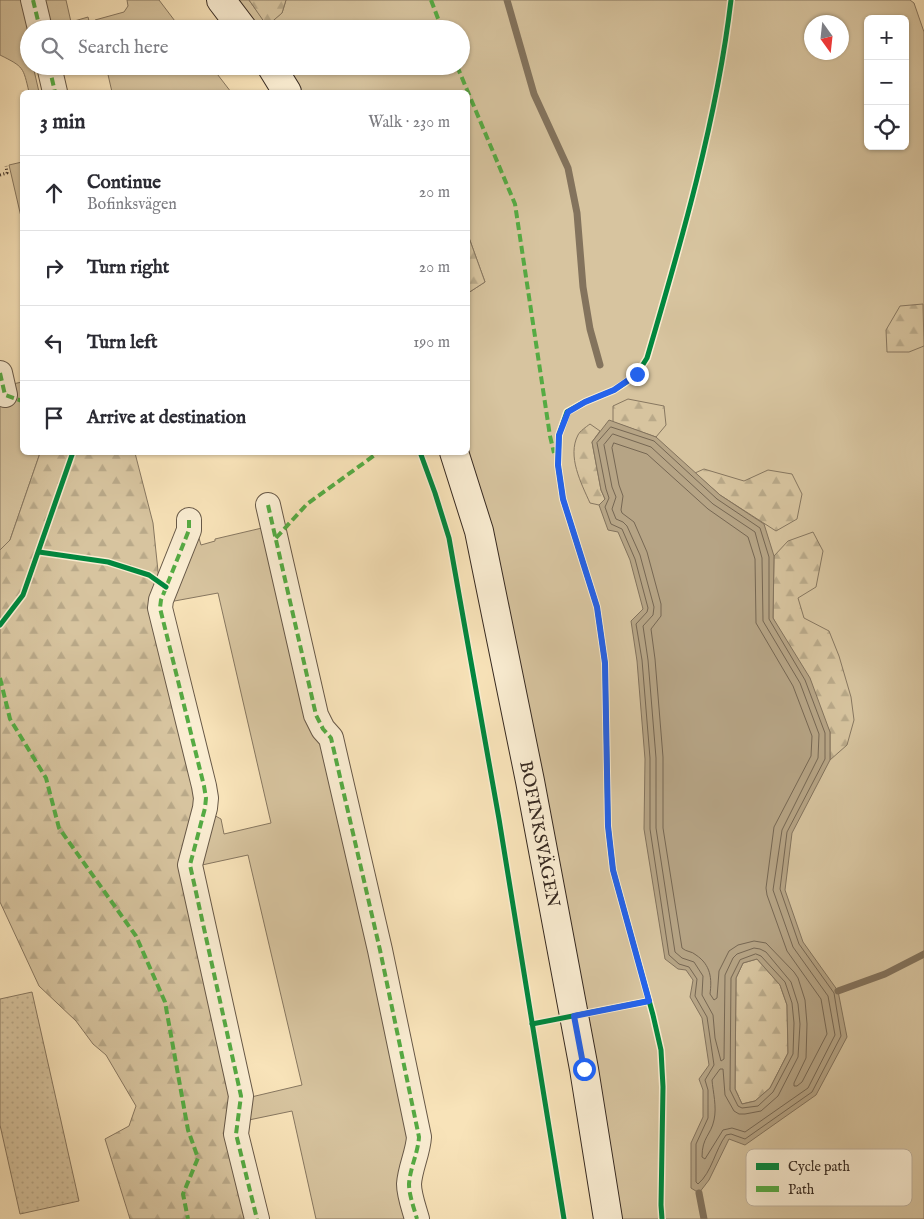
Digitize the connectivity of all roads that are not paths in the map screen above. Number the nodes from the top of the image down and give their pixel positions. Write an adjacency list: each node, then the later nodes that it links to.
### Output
1 (33, 0): 3 (street)
2 (221, 0): 4 (street)
3 (38, 20)
4 (236, 20)
5 (51, 75): 7 (street)
6 (277, 75): 8 (street)
7 (55, 90)
8 (286, 90)
9 (455, 455): 14 (street, BOFINKSVÄGEN)
10 (268, 505): 13 (street)
11 (189, 520): 12 (street)
12 (257, 1219)
13 (417, 1219)
14 (608, 1219)

